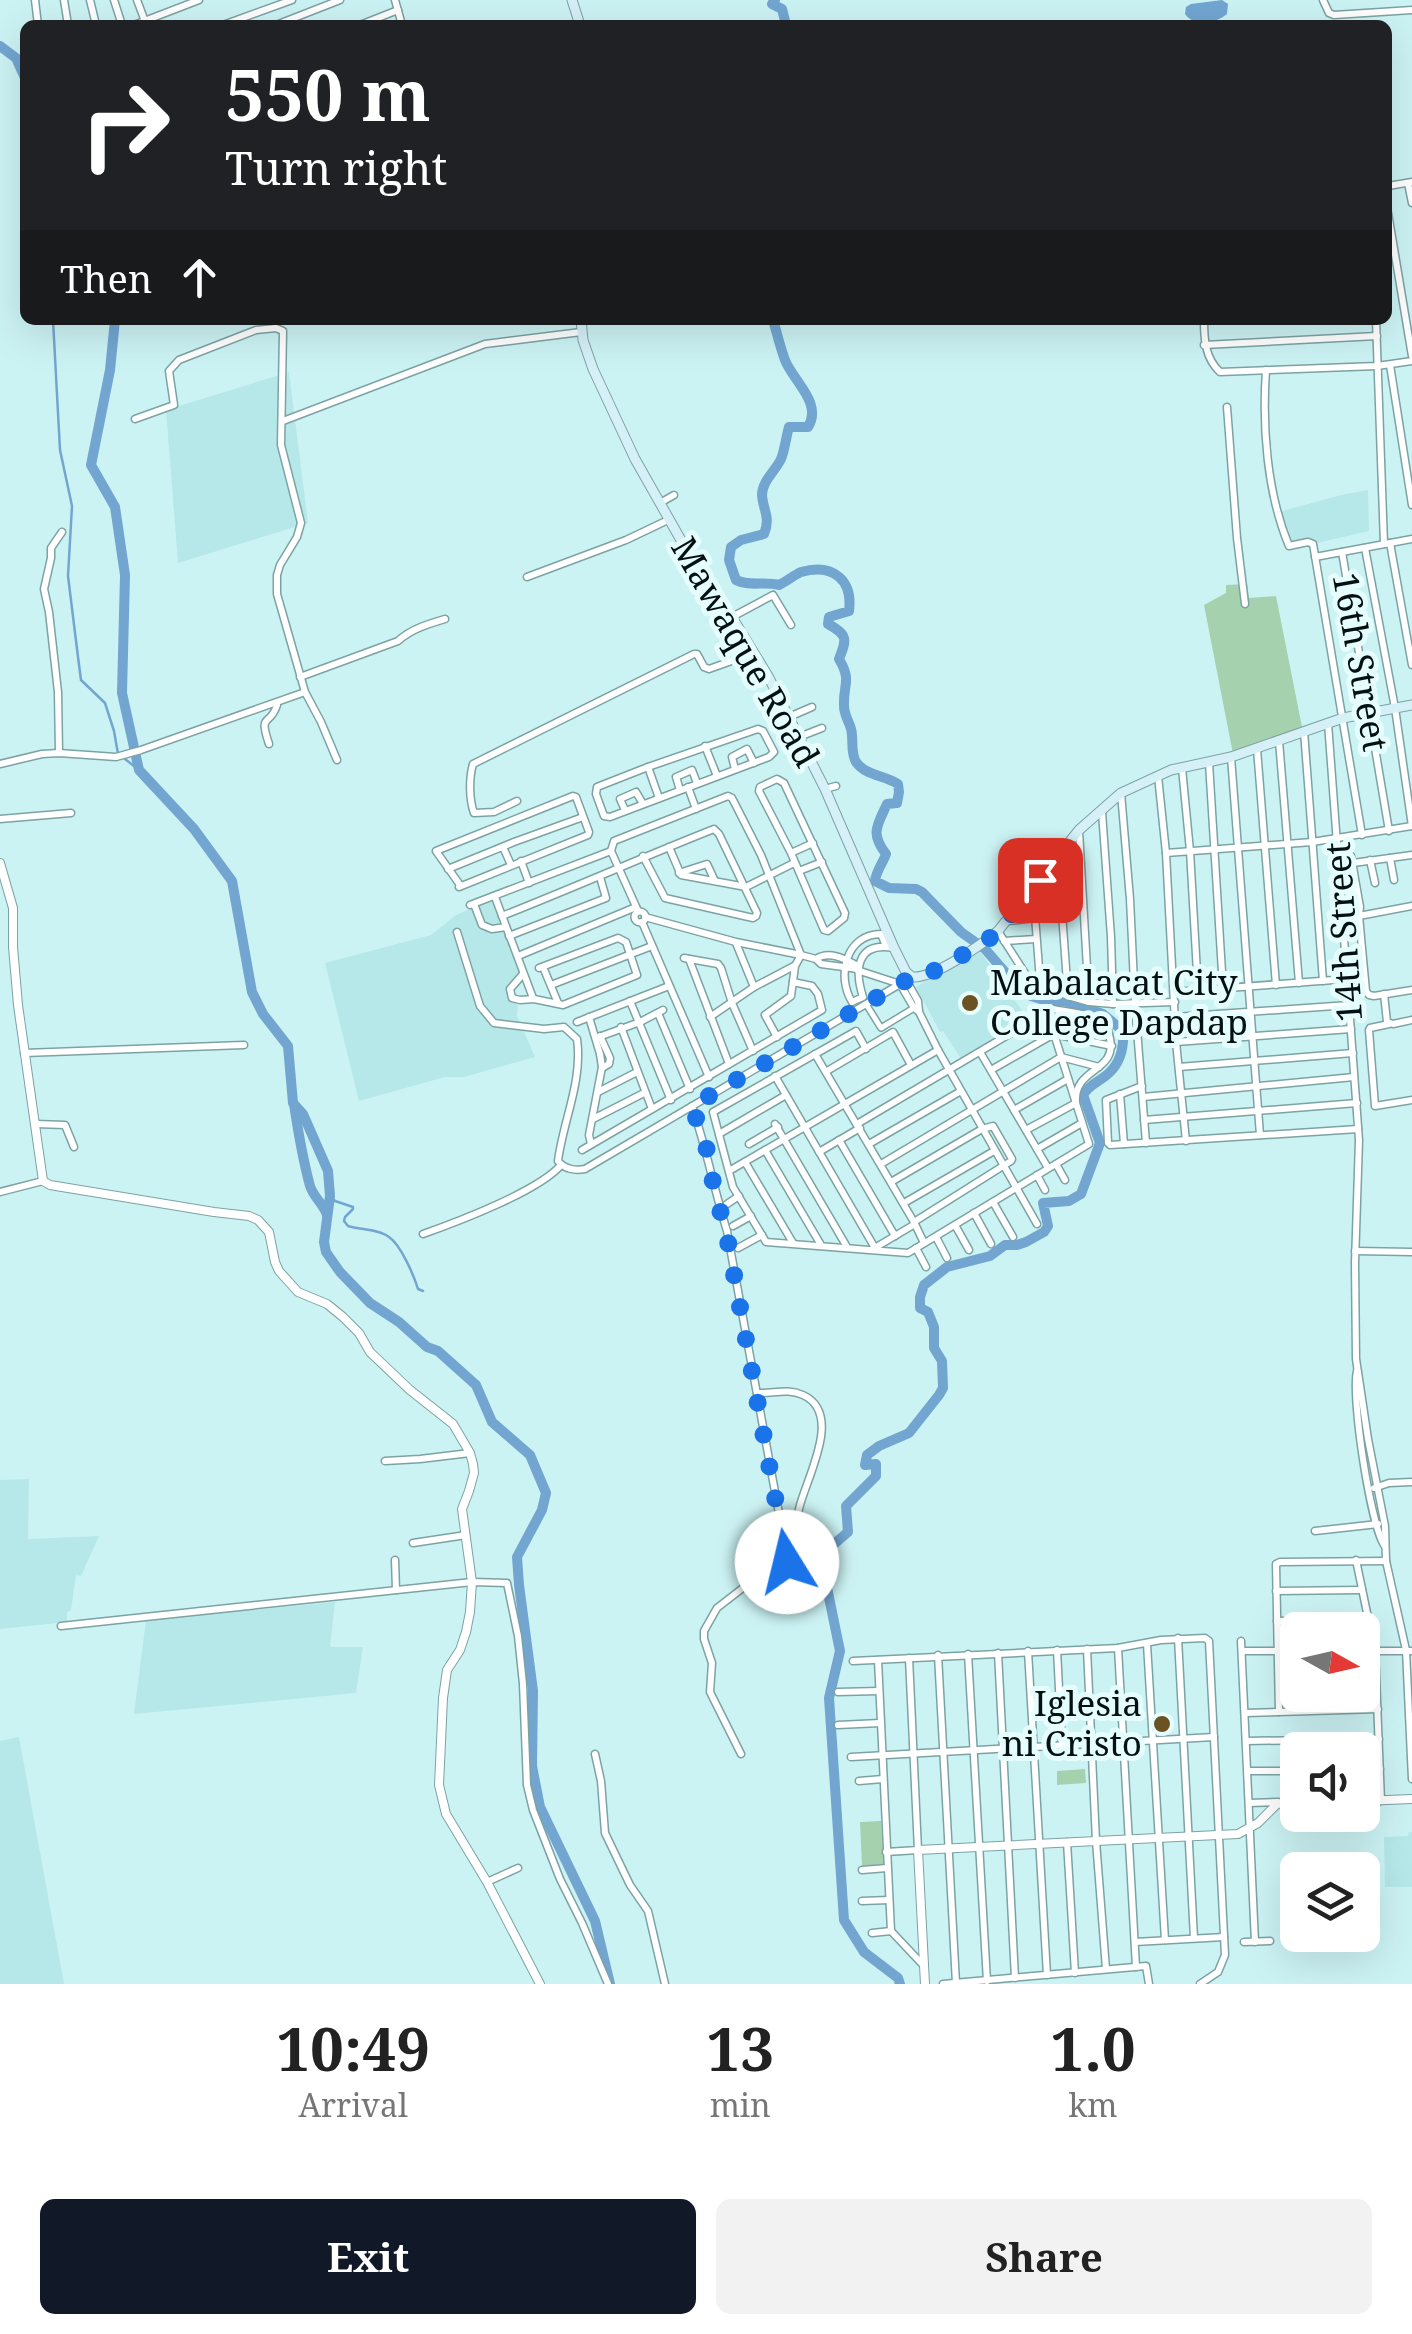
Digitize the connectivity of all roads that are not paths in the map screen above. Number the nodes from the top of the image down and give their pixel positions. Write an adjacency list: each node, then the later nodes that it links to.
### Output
1 (168, 0): 9 (street)
2 (198, 0): 9 (street)
3 (292, 0): 11 (street)
4 (340, 0): 12 (street)
5 (395, 0): 7 (street)
6 (1324, 0): 8 (street)
7 (398, 10): 13 (street); 14 (street)
8 (1412, 10)
9 (172, 12): 10 (street)
10 (155, 20)
11 (237, 20)
12 (289, 20)
13 (373, 20)
14 (401, 20)
15 (1410, 182): 16 (street)
16 (1412, 203)
17 (1392, 237): 24 (street)
18 (581, 325): 21 (main road, Mawaque Road)
19 (1204, 325): 23 (street)
20 (1376, 325): 22 (street)
21 (581, 332): 30 (street); 32 (main road, Mawaque Road)
22 (1377, 336): 23 (street); 26 (street)
23 (1204, 345): 27 (street)
24 (1412, 359): 25 (street)
25 (1390, 365): 26 (street); 33 (street)
26 (1376, 366): 27 (street); 37 (street)
27 (1266, 370): 40 (street)
28 (1227, 407): 42 (street)
29 (135, 419): 30 (street)
30 (283, 420): 50 (street)
31 (674, 495): 32 (street)
32 (659, 504): 34 (main road, Mawaque Road)
33 (1412, 504)
34 (668, 520): 41 (street); 43 (main road, Mawaque Road)
35 (62, 532): 67 (street)
36 (1412, 540): 37 (street)
37 (1387, 544): 38 (street); 49 (street)
38 (1366, 548): 39 (street); 55 (street)
39 (1342, 552): 40 (street); 56 (street, 16th Street)
40 (1315, 557): 58 (street)
41 (527, 577)
42 (1245, 604)
43 (732, 617): 45 (street); 46 (main road, Mawaque Road)
44 (445, 619): 50 (street)
45 (791, 625)
46 (747, 641): 47 (street); 48 (main road, Mawaque Road)
47 (730, 648)
48 (754, 653): 57 (main road, Mawaque Road); 84 (street)
49 (1412, 665)
50 (300, 677): 51 (street)
51 (305, 692): 52 (street); 69 (street)
52 (277, 704): 64 (street); 67 (street)
53 (1412, 705): 55 (main road)
54 (812, 707): 57 (street)
55 (1394, 708): 56 (main road); 92 (street)
56 (1370, 713): 58 (main road); 94 (street, 16th Street)
57 (789, 717): 62 (main road, Mawaque Road)
58 (1343, 718): 59 (main road); 95 (street)
59 (1328, 723): 61 (main road); 96 (street, 14th Street)
60 (822, 728): 62 (street)
61 (1304, 731): 63 (main road); 98 (street)
62 (799, 737): 81 (main road, Mawaque Road)
63 (1279, 741): 66 (main road); 99 (street)
64 (269, 744)
65 (705, 746): 70 (street); 73 (street); 76 (street)
66 (1256, 749): 68 (main road); 100 (street)
67 (58, 753): 72 (street)
68 (1231, 758): 71 (main road); 103 (street)
69 (338, 760)
70 (754, 763): 75 (street); 75 (street)
71 (1209, 763): 74 (main road); 104 (street)
72 (0, 764)
73 (648, 767): 83 (street); 87 (street)
74 (1182, 768): 77 (main road); 106 (street)
75 (736, 769): 76 (street)
76 (716, 776): 78 (street)
77 (1158, 776): 82 (main road); 108 (street)
78 (698, 783): 80 (street); 80 (street)
79 (836, 786): 81 (street)
80 (684, 788): 83 (street); 86 (street)
81 (824, 790): 148 (main road, Mawaque Road)
82 (1121, 793): 88 (main road); 181 (street)
83 (659, 798): 85 (street)
84 (517, 801)
85 (642, 804): 87 (street); 87 (street)
86 (696, 809): 105 (street); 125 (street)
87 (624, 810)
88 (1102, 812): 93 (main road); 180 (street)
89 (71, 814): 91 (street)
90 (582, 817): 101 (street); 115 (street); 121 (street)
91 (0, 818)
92 (1412, 826): 94 (street)
93 (1079, 830): 112 (main road); 177 (street)
94 (1389, 830): 95 (street)
95 (1362, 835): 96 (street)
96 (1337, 839): 98 (street); 111 (street, 14th Street)
97 (814, 842): 107 (street); 107 (street); 116 (street)
98 (1312, 842): 99 (street); 161 (street)
99 (1287, 844): 100 (street); 160 (street)
100 (1263, 845): 103 (street); 163 (street)
101 (503, 847): 120 (street); 121 (street)
102 (669, 847): 110 (street); 124 (street); 131 (street)
103 (1238, 848): 104 (street); 166 (street)
104 (1214, 849): 106 (street); 167 (street)
105 (612, 851): 122 (street); 129 (street)
106 (1190, 851): 108 (street); 168 (street)
107 (791, 853): 118 (street)
108 (1166, 853): 170 (street)
109 (1412, 855): 113 (street)
110 (643, 856): 122 (street); 131 (street)
111 (1338, 856): 119 (street); 157 (street, 14th Street)
112 (1058, 858): 132 (main road); 172 (street)
113 (1390, 858): 114 (street); 128 (street)
114 (1370, 860): 119 (street); 130 (street)
115 (521, 861): 120 (street); 129 (street)
116 (822, 862): 123 (street); 123 (street)
117 (0, 863): 206 (street)
118 (794, 863): 123 (street); 125 (street)
119 (1353, 864): 137 (street)
120 (511, 865): 121 (street)
121 (448, 869)
122 (620, 869): 126 (street); 135 (street)
123 (799, 871)
124 (679, 873): 127 (street); 127 (street)
125 (770, 875): 131 (street); 150 (street)
126 (600, 877): 136 (street); 143 (street)
127 (715, 880): 131 (street)
128 (1394, 880)
129 (530, 883): 133 (street)
130 (1374, 884)
131 (746, 887)
132 (1033, 888): 138 (street); 140 (main road)
133 (495, 896): 136 (street); 141 (street)
134 (1412, 906): 137 (street)
135 (637, 909): 139 (street); 151 (street)
136 (502, 916): 141 (street)
137 (1359, 916): 171 (street)
138 (1036, 918): 140 (street); 145 (street)
139 (644, 920): 146 (street); 147 (street)
140 (1008, 920): 144 (main road)
141 (506, 927): 143 (street)
142 (457, 932): 272 (street)
143 (509, 936): 151 (street)
144 (1001, 936): 145 (street); 156 (main road); 159 (street)
145 (1036, 939): 159 (street)
146 (736, 942): 150 (street); 165 (street)
147 (652, 946): 149 (street); 164 (street)
148 (890, 947): 152 (street); 154 (street); 156 (main road, Mawaque Road)
149 (630, 954): 162 (street); 162 (street); 179 (street)
150 (801, 955): 152 (street); 153 (street)
151 (518, 956): 155 (street)
152 (845, 963): 154 (street); 175 (street)
153 (795, 966): 158 (street); 165 (street)
154 (858, 968): 156 (street); 175 (street)
155 (523, 974): 173 (street); 173 (street)
156 (909, 980): 175 (street); 183 (street)
157 (1347, 980): 161 (street); 182 (street, 14th Street)
158 (793, 982): 197 (street); 197 (street)
159 (1040, 982): 172 (street)
160 (1299, 982): 161 (street); 163 (street)
161 (1323, 982)
162 (551, 985): 179 (street)
163 (1276, 985): 166 (street)
164 (669, 986): 174 (street); 220 (street)
165 (754, 987): 176 (street)
166 (1248, 987): 167 (street); 185 (street)
167 (1222, 988): 168 (street)
168 (1198, 990): 170 (street)
169 (1412, 990): 171 (street)
170 (1174, 992): 178 (street)
171 (1384, 994): 192 (street)
172 (1068, 996): 177 (street)
173 (534, 999): 179 (street)
174 (630, 1001): 186 (street); 191 (street)
175 (865, 1001): 183 (street); 239 (street)
176 (732, 1002): 188 (street); 188 (street); 204 (street)
177 (1089, 1002): 180 (street)
178 (1174, 1002): 181 (street); 187 (street)
179 (558, 1004)
180 (1113, 1004): 181 (street)
181 (1135, 1004): 224 (street)
182 (1349, 1005): 185 (street); 194 (street, 14th Street)
183 (916, 1010): 203 (street)
184 (1047, 1012): 195 (street); 201 (street); 205 (street)
185 (1250, 1012): 187 (street); 198 (street)
186 (589, 1017): 190 (street); 196 (street)
187 (1175, 1017): 199 (street)
188 (710, 1018): 211 (street)
189 (1412, 1020): 192 (street)
190 (577, 1022)
191 (640, 1022): 193 (street); 225 (street); 234 (street)
192 (1389, 1024): 235 (street)
193 (621, 1028): 196 (street); 217 (street)
194 (1350, 1030): 198 (street); 207 (street, 14th Street)
195 (1054, 1035): 201 (street); 209 (street); 216 (street)
196 (598, 1037): 228 (street)
197 (777, 1037): 204 (street)
198 (1252, 1037): 199 (street); 210 (street)
199 (1176, 1042): 214 (street)
200 (244, 1045): 206 (street)
201 (1112, 1046): 213 (street)
202 (866, 1048): 208 (street); 212 (street); 218 (street)
203 (938, 1050): 212 (street); 215 (street)
204 (754, 1051): 211 (street)
205 (980, 1052): 215 (street); 216 (street)
206 (24, 1053): 248 (street)
207 (1353, 1053): 210 (street); 221 (street, 14th Street)
208 (815, 1054): 218 (street); 219 (street)
209 (1060, 1057): 213 (street); 222 (street); 227 (street)
210 (1254, 1060): 214 (street); 223 (street)
211 (729, 1064): 220 (street)
212 (911, 1065): 238 (street)
213 (1099, 1067): 236 (street)
214 (1179, 1067): 229 (street)
215 (949, 1070): 226 (street); 249 (street)
216 (990, 1070): 227 (street)
217 (637, 1072): 228 (street); 230 (street)
218 (827, 1072): 238 (street)
219 (775, 1075): 231 (street); 254 (street)
220 (708, 1077): 225 (street)
221 (1354, 1077): 223 (street); 237 (street, 14th Street)
222 (1068, 1079): 236 (street); 242 (street)
223 (1257, 1085): 229 (street); 243 (street)
224 (1142, 1086): 232 (street); 233 (street)
225 (690, 1089): 234 (street)
226 (961, 1091): 241 (street); 262 (street)
227 (1003, 1091): 241 (street); 242 (street)
228 (597, 1092): 245 (street)
229 (1182, 1092): 233 (street); 244 (street)
230 (645, 1093): 240 (street); 245 (street)
231 (786, 1094): 250 (street); 254 (street)
232 (1120, 1094): 263 (street); 263 (street)
233 (1143, 1097): 246 (street)
234 (671, 1100): 240 (street)
235 (1412, 1100)
236 (1076, 1103): 247 (street); 253 (street)
237 (1356, 1103): 243 (street); 252 (street, 14th Street)
238 (846, 1104): 249 (street); 250 (street)
239 (692, 1106): 272 (street); 311 (street)
240 (652, 1109): 260 (street)
241 (971, 1110): 251 (street); 271 (street)
242 (1014, 1110): 253 (street)
243 (1259, 1110): 244 (street); 255 (street)
244 (1184, 1116): 246 (street); 258 (street)
245 (592, 1119): 260 (street)
246 (1144, 1120): 259 (street)
247 (1082, 1123): 265 (street); 273 (street)
248 (36, 1124): 264 (street); 278 (street)
249 (859, 1126): 257 (street); 262 (street)
250 (805, 1127): 256 (street); 269 (street)
251 (982, 1129): 268 (street); 274 (street); 279 (street)
252 (1358, 1129): 255 (street); 307 (street, 14th Street)
253 (1026, 1130): 265 (street)
254 (719, 1134): 275 (street)
255 (1260, 1134): 258 (street)
256 (784, 1139): 261 (street); 267 (street); 303 (street)
257 (839, 1140): 269 (street); 295 (street)
258 (1186, 1141): 259 (street)
259 (1146, 1143): 263 (street)
260 (591, 1144): 266 (street)
261 (749, 1144)
262 (869, 1144): 271 (street)
263 (1124, 1144)
264 (74, 1147)
265 (1037, 1149): 273 (street)
266 (582, 1150)
267 (765, 1150): 270 (street); 301 (street)
268 (994, 1151): 274 (street); 285 (street)
269 (820, 1152): 305 (street)
270 (745, 1162): 275 (street); 299 (street)
271 (880, 1164): 279 (street)
272 (561, 1165): 293 (street)
273 (1052, 1166): 276 (street); 277 (street)
274 (1004, 1168): 280 (street); 289 (street)
275 (729, 1171): 283 (street)
276 (1037, 1175): 280 (street); 281 (street)
277 (1065, 1180)
278 (44, 1181): 282 (street); 312 (street)
279 (891, 1182): 285 (street)
280 (1016, 1188): 284 (street); 290 (street)
281 (1045, 1190)
282 (0, 1192)
283 (739, 1196): 286 (street); 288 (street)
284 (993, 1202): 287 (street); 297 (street)
285 (904, 1203): 289 (street)
286 (727, 1204)
287 (974, 1213): 291 (street); 300 (street)
288 (751, 1216): 292 (street); 294 (street)
289 (915, 1222): 295 (street); 298 (street)
290 (1037, 1224)
291 (954, 1225): 296 (street); 306 (street)
292 (733, 1226)
293 (422, 1234)
294 (762, 1235): 299 (street); 302 (street)
295 (895, 1236): 305 (street)
296 (935, 1236): 298 (street); 309 (street)
297 (1014, 1236)
298 (924, 1243): 304 (street)
299 (794, 1244): 301 (street)
300 (992, 1244)
301 (821, 1246): 303 (street)
302 (738, 1248)
303 (847, 1248): 305 (street)
304 (916, 1248): 305 (street); 310 (street)
305 (873, 1249)
306 (969, 1250)
307 (1355, 1250): 308 (street); 315 (street, 14th Street)
308 (1412, 1252)
309 (947, 1258)
310 (926, 1267)
311 (756, 1392): 316 (street); 316 (street)
312 (470, 1453): 313 (street); 319 (street)
313 (385, 1460)
314 (1412, 1482): 315 (street)
315 (1373, 1489): 317 (street, 14th Street)
316 (780, 1519): 368 (street)
317 (1380, 1523): 318 (street); 323 (street, 14th Street)
318 (1315, 1531)
319 (466, 1535): 320 (street); 324 (street)
320 (413, 1543)
321 (395, 1560): 325 (street)
322 (1356, 1560): 323 (street); 326 (street); 327 (street)
323 (1386, 1561): 338 (street, 14th Street)
324 (472, 1582): 325 (street); 399 (street); 421 (street)
325 (396, 1590): 331 (street)
326 (1362, 1590): 327 (street); 328 (street)
327 (1276, 1591): 329 (street)
328 (1366, 1612)
329 (1277, 1621): 330 (street); 341 (street)
330 (1280, 1621)
331 (61, 1626)
332 (1178, 1638): 334 (street); 355 (street); 356 (street)
333 (1241, 1641): 340 (street)
334 (1147, 1644): 335 (street); 357 (street)
335 (1118, 1648): 336 (street); 360 (street)
336 (1087, 1649): 337 (street); 361 (street)
337 (1057, 1650): 339 (street); 362 (street)
338 (1409, 1650): 342 (street); 375 (street, 14th Street)
339 (1028, 1651): 343 (street); 363 (street)
340 (1242, 1651): 341 (street); 352 (street)
341 (1277, 1651): 351 (street)
342 (1380, 1651)
343 (998, 1653): 344 (street); 364 (street)
344 (968, 1654): 345 (street); 365 (street)
345 (938, 1656): 346 (street); 366 (street)
346 (910, 1658): 347 (street); 369 (street)
347 (878, 1660): 348 (street); 349 (street)
348 (853, 1661)
349 (878, 1691): 350 (street); 353 (street)
350 (838, 1692)
351 (1279, 1712): 352 (street)
352 (1245, 1713): 358 (street)
353 (880, 1723): 354 (street); 370 (street)
354 (838, 1725)
355 (1214, 1737): 356 (street); 384 (street)
356 (1184, 1738): 357 (street); 385 (street)
357 (1154, 1740): 360 (street); 386 (street)
358 (1246, 1740): 359 (street); 374 (street)
359 (1280, 1740)
360 (1122, 1742): 361 (street); 387 (street)
361 (1092, 1744): 362 (street); 388 (street)
362 (1062, 1746): 363 (street)
363 (1032, 1748): 364 (street); 390 (street)
364 (1004, 1749): 365 (street); 391 (street)
365 (973, 1750): 366 (street); 392 (street)
366 (944, 1752): 369 (street); 393 (street)
367 (594, 1754): 422 (street)
368 (742, 1754)
369 (913, 1754): 370 (street); 394 (street)
370 (882, 1756): 371 (street); 376 (street)
371 (851, 1758)
372 (1380, 1770): 379 (street)
373 (1280, 1771): 374 (street)
374 (1248, 1772): 380 (street)
375 (1412, 1779)
376 (883, 1780): 377 (street); 395 (street)
377 (860, 1781)
378 (1412, 1799): 379 (street)
379 (1381, 1801)
380 (1249, 1802): 381 (street); 383 (street)
381 (1280, 1802)
382 (1280, 1803): 383 (street)
383 (1251, 1827): 384 (street); 410 (street)
384 (1219, 1834): 385 (street); 404 (street)
385 (1189, 1836): 386 (street); 405 (street)
386 (1159, 1838): 387 (street); 406 (street)
387 (1129, 1839): 388 (street); 408 (street)
388 (1096, 1841): 389 (street); 413 (street)
389 (1067, 1842): 390 (street); 414 (street)
390 (1038, 1844): 391 (street); 415 (street)
391 (1008, 1845): 392 (street); 416 (street)
392 (979, 1847): 393 (street); 417 (street)
393 (949, 1848): 394 (street); 419 (street)
394 (918, 1850): 395 (street); 411 (street)
395 (886, 1852): 397 (street)
396 (518, 1868): 399 (street)
397 (887, 1868): 398 (street); 400 (street)
398 (862, 1870)
399 (487, 1882): 418 (street)
400 (888, 1900): 401 (street); 402 (street)
401 (862, 1901)
402 (890, 1931): 403 (street); 411 (street)
403 (872, 1933)
404 (1224, 1937): 405 (street); 426 (street)
405 (1194, 1938): 406 (street)
406 (1166, 1940): 408 (street)
407 (1270, 1941): 410 (street)
408 (1135, 1942): 412 (street)
409 (1244, 1942): 410 (street)
410 (1254, 1942)
411 (924, 1966): 423 (street)
412 (1136, 1966): 413 (street); 425 (street)
413 (1106, 1970): 414 (street)
414 (1075, 1973): 415 (street)
415 (1046, 1976): 416 (street)
416 (1015, 1978): 417 (street)
417 (987, 1981): 419 (street)
418 (539, 1983): 420 (street)
419 (956, 1983): 424 (street)
420 (526, 1984)
421 (608, 1984)
422 (665, 1984)
423 (925, 1984)
424 (943, 1984)
425 (1149, 1984)
426 (1200, 1984)

